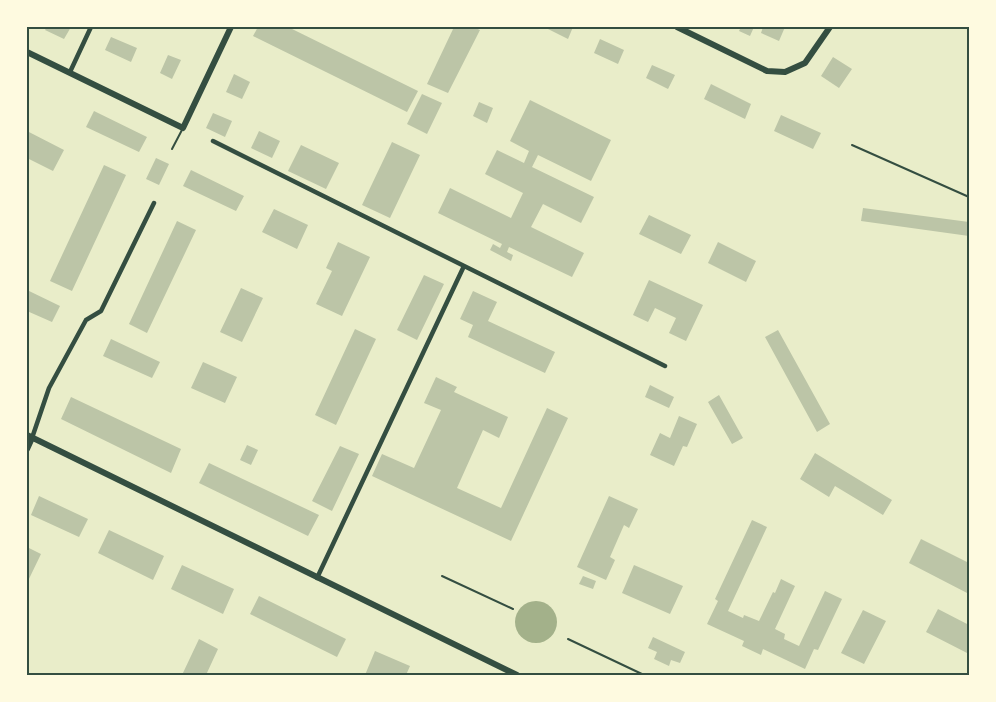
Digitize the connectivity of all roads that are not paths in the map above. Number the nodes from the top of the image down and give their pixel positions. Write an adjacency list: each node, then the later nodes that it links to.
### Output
1 (91, 27): 6 (street)
2 (231, 27): 7 (street)
3 (677, 27): 4 (street)
4 (830, 27)
5 (27, 52): 6 (street)
6 (70, 72): 7 (street)
7 (183, 128): 9 (lane)
8 (213, 141): 11 (street)
9 (172, 149)
10 (154, 203): 13 (street)
11 (464, 266): 12 (street); 15 (street)
12 (665, 366)
13 (29, 436): 14 (street); 15 (street)
14 (27, 449)
15 (317, 578): 16 (street)
16 (516, 675)

